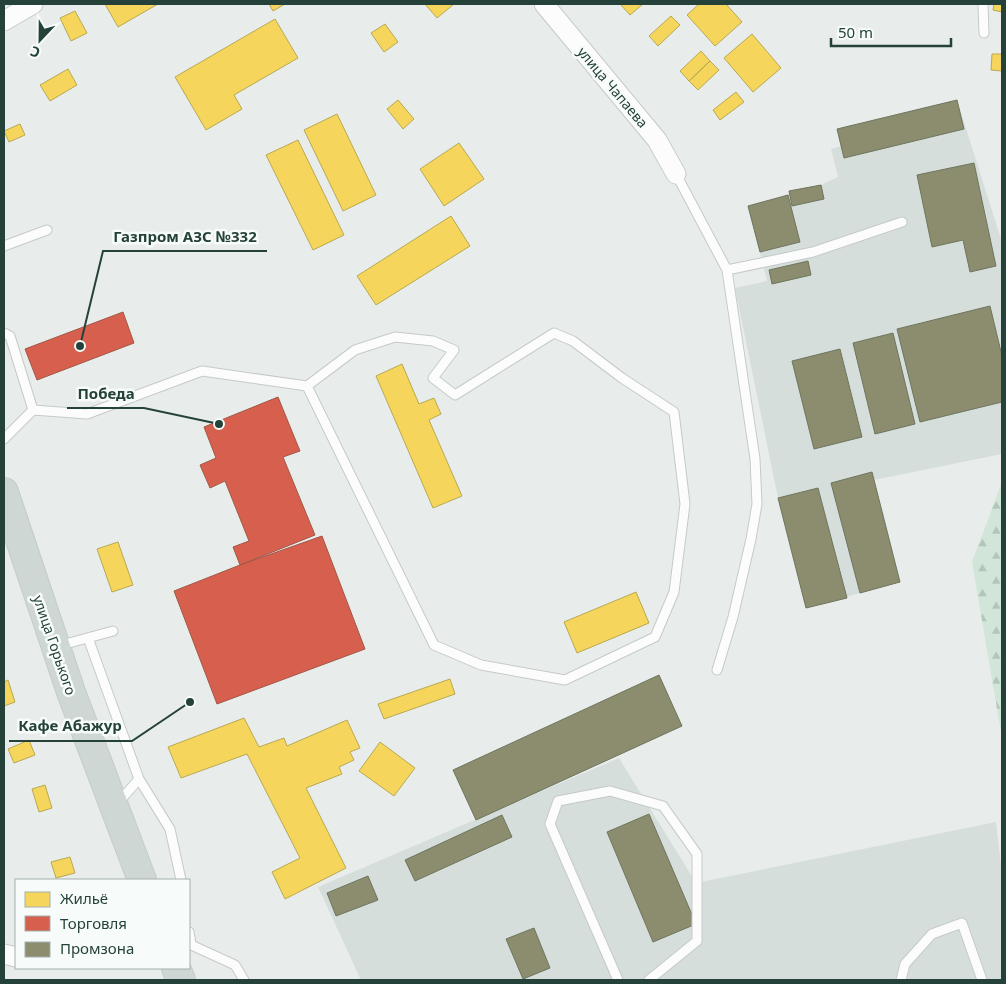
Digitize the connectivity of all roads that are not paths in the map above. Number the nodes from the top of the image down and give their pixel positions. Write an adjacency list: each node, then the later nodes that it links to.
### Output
1 (33, 4): 4 (street)
2 (544, 4): 6 (street, улица Чапаева)
3 (983, 4): 5 (lane)
4 (4, 21)
5 (984, 33)
6 (676, 174): 10 (lane)
7 (902, 222): 10 (lane)
8 (46, 230): 9 (lane)
9 (4, 246)
10 (727, 270): 19 (lane)
11 (4, 333): 13 (lane)
12 (307, 386): 12 (lane); 13 (lane)
13 (33, 410): 14 (lane)
14 (4, 439)
15 (4, 492): 18 (main road, улица Горького)
16 (113, 632): 17 (lane)
17 (88, 638): 18 (lane); 20 (lane)
18 (56, 647): 21 (main road, улица Горького)
19 (717, 670)
20 (139, 779): 21 (lane); 23 (lane)
21 (114, 807): 22 (main road, улица Горького)
22 (142, 879)
23 (181, 879)
24 (190, 944): 25 (lane)
25 (244, 980)
26 (618, 980): 27 (lane)
27 (650, 980)
28 (901, 980): 29 (lane)
29 (982, 980)

